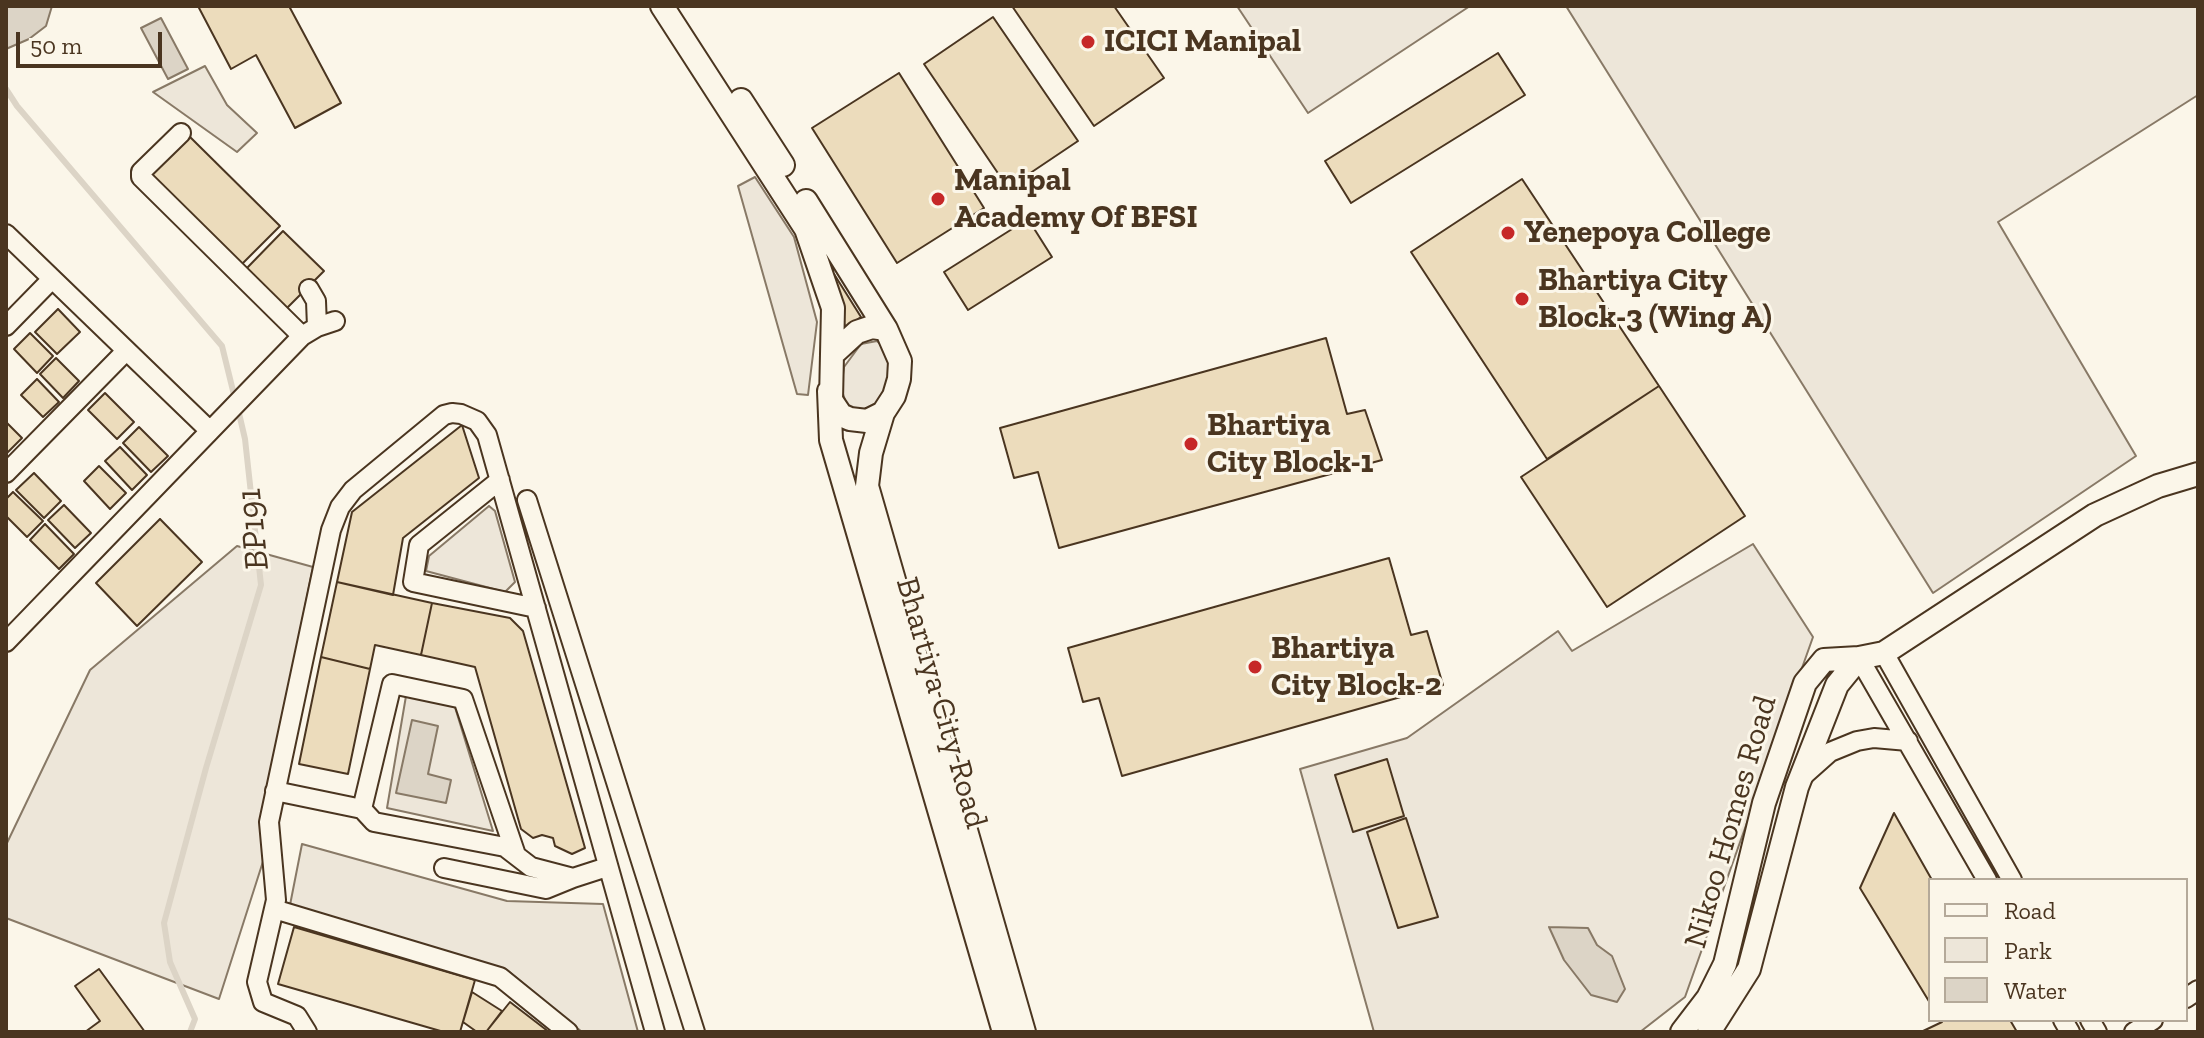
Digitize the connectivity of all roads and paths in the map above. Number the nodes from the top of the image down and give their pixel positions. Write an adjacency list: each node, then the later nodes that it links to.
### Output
1 (662, 6): 11 (street, Bhartiya City Road)
2 (678, 6): 9 (street, Bhartiya City Road)
3 (181, 133): 8 (street)
4 (6, 234): 5 (street)
5 (52, 279): 7 (street); 10 (street)
6 (309, 289): 8 (street)
7 (6, 326)
8 (318, 328): 14 (street)
9 (886, 329): 11 (street); 13 (street, Bhartiya City Road)
10 (126, 351): 14 (street); 15 (street)
11 (833, 354): 12 (street, Bhartiya City Road)
12 (829, 391): 13 (street); 38 (street, Bhartiya City Road)
13 (883, 413): 39 (street, Bhartiya City Road)
14 (210, 431): 20 (street)
15 (6, 473)
16 (2198, 474): 21 (street)
17 (500, 480): 19 (street); 19 (street); 25 (street)
18 (527, 500): 37 (street)
19 (536, 608): 28 (street)
20 (6, 642)
21 (1884, 653): 22 (street); 32 (street)
22 (1859, 658): 23 (street); 24 (street, Nikoo Homes Road); 40 (street, Nikoo Homes Road)
23 (1908, 741): 24 (street); 31 (street)
24 (1799, 780): 41 (street, Nikoo Homes Road)
25 (275, 791): 26 (street); 33 (street)
26 (362, 809): 27 (street); 27 (street)
27 (516, 855): 30 (street)
28 (607, 867): 30 (street); 36 (street)
29 (444, 868): 30 (street)
30 (573, 878)
31 (1986, 878)
32 (2011, 878)
33 (274, 909): 34 (street); 35 (street)
34 (307, 1032)
35 (568, 1032)
36 (655, 1032)
37 (695, 1032)
38 (1004, 1032)
39 (1024, 1032)
40 (1682, 1032)
41 (1709, 1032)

